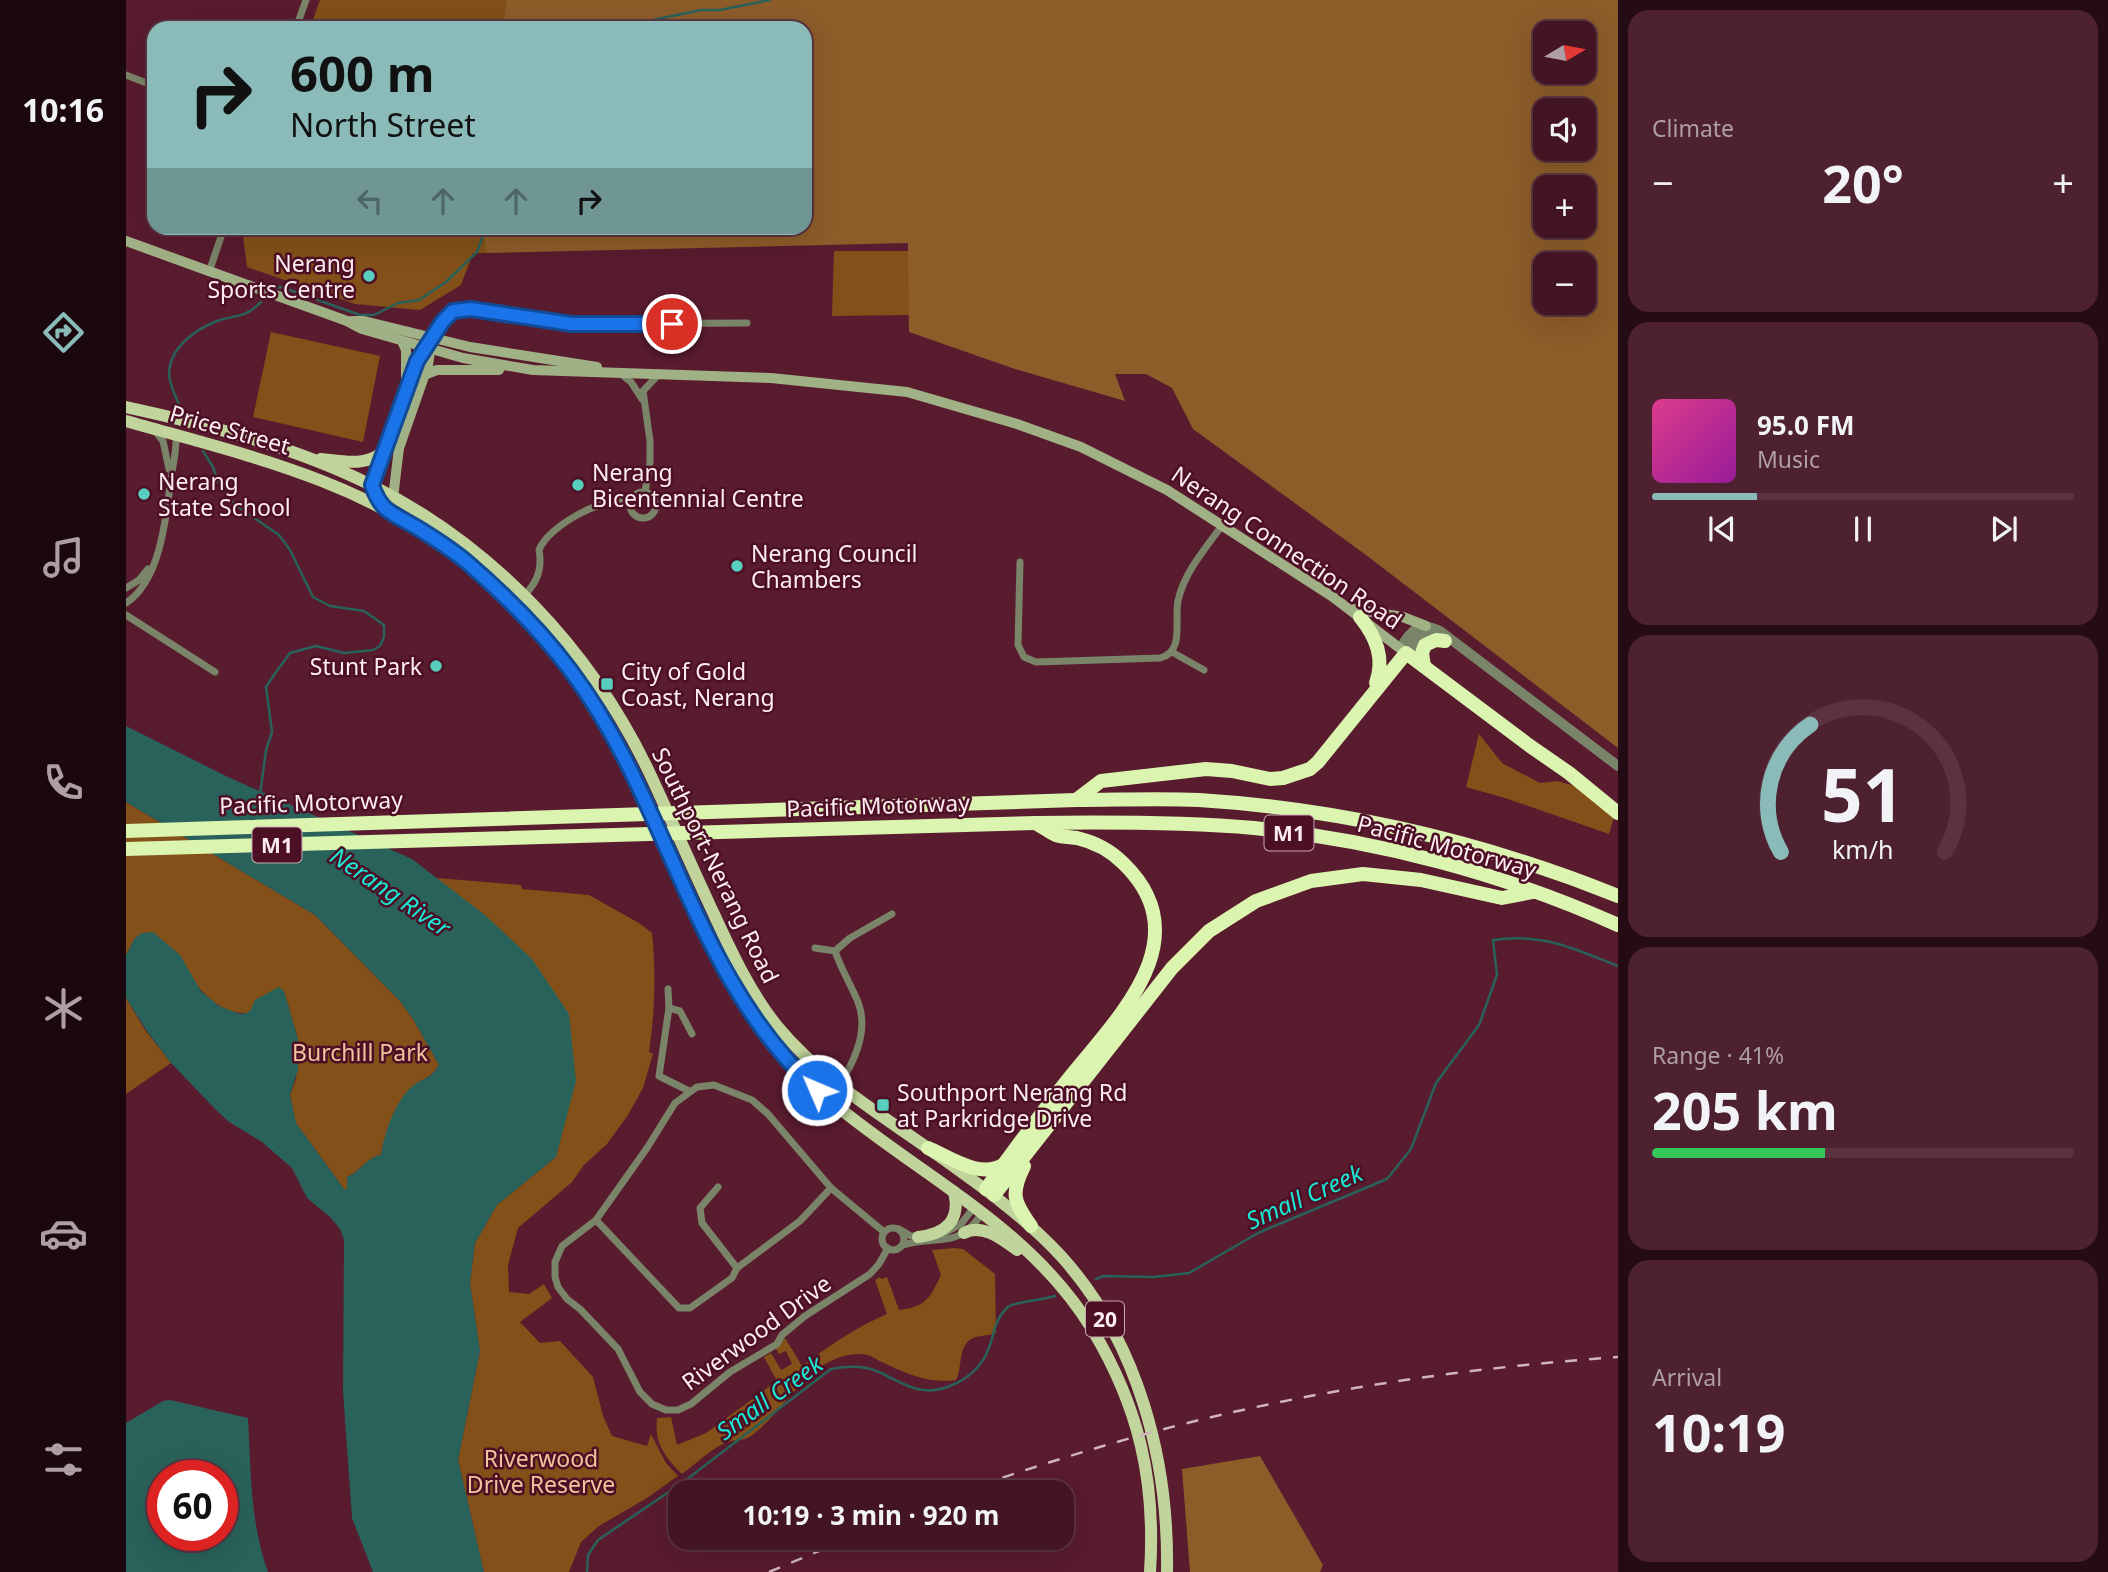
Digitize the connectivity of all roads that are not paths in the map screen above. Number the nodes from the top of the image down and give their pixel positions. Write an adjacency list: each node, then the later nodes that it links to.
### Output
1 (306, 0): 2 (street)
2 (298, 21)
3 (126, 75): 4 (street)
4 (147, 83)
5 (222, 235): 7 (street)
6 (126, 241): 7 (main road, Nerang Connection Road)
7 (209, 272): 8 (main road, Nerang Connection Road)
8 (347, 321): 10 (main road, Nerang Connection Road); 11 (main road, Nerang Connection Road)
9 (747, 323): 11 (street)
10 (402, 341): 11 (main road, Nerang Connection Road); 16 (main road)
11 (429, 345): 12 (main road, Nerang Connection Road); 13 (main road, Nerang Connection Road); 15 (main road); 16 (main road)
12 (533, 370): 13 (main road, Nerang Connection Road); 15 (main road)
13 (615, 371): 14 (main road, Nerang Connection Road); 17 (street)
14 (659, 374): 17 (street); 31 (main road, Nerang Connection Road)
15 (425, 375): 28 (main road)
16 (405, 393): 22 (main road)
17 (643, 399): 27 (street)
18 (129, 407): 21 (main road); 23 (main road, Price Street / 20)
19 (126, 421): 20 (main road, Price Street / 20)
20 (152, 428): 21 (main road, Price Street / 20); 25 (street)
21 (176, 435): 24 (main road, Price Street / 20); 25 (street)
22 (382, 452): 23 (main road); 26 (main road)
23 (310, 459): 26 (main road, Southport-Nerang Road / 20)
24 (321, 479): 30 (main road, Southport-Nerang Road / 20)
25 (171, 484): 32 (street)
26 (372, 485): 28 (main road, Southport-Nerang Road / 20); 30 (main road)
27 (645, 492): 29 (street); 29 (street)
28 (393, 498): 35 (main road, Southport-Nerang Road / 20)
29 (631, 501): 35 (street)
30 (388, 510): 38 (main road, Southport-Nerang Road / 20)
31 (1223, 524): 37 (main road, Nerang Connection Road); 44 (street)
32 (155, 556): 34 (street); 36 (street)
33 (1020, 562): 44 (street)
34 (126, 588)
35 (525, 596): 38 (street); 66 (main road, Southport-Nerang Road / 20)
36 (126, 603)
37 (1344, 605): 40 (main road, Nerang Connection Road); 41 (main road)
38 (514, 607): 68 (main road, Southport-Nerang Road / 20)
39 (126, 615): 48 (street)
40 (1360, 617): 43 (main road, Nerang Connection Road); 49 (highway)
41 (1426, 626): 43 (street); 45 (street)
42 (1444, 641): 43 (street); 45 (street); 46 (highway)
43 (1403, 650): 46 (highway); 49 (highway); 50 (highway)
44 (1172, 652): 47 (street)
45 (1467, 652): 51 (street)
46 (1424, 666): 53 (highway)
47 (1204, 670)
48 (215, 672)
49 (1376, 683): 50 (highway)
50 (1368, 698): 52 (highway)
51 (1618, 766)
52 (1076, 800): 55 (highway, Pacific Motorway / M1); 58 (highway, Pacific Motorway / M1)
53 (1618, 813)
54 (1036, 823): 56 (highway, Pacific Motorway / M1); 57 (highway, Pacific Motorway / M1); 71 (highway)
55 (126, 831)
56 (126, 849)
57 (1534, 892): 60 (highway, Pacific Motorway / M1); 69 (highway)
58 (1618, 896)
59 (892, 914): 62 (street)
60 (1618, 925)
61 (815, 948): 62 (street)
62 (835, 951): 66 (street)
63 (668, 989): 64 (street)
64 (668, 1008): 65 (street); 67 (street)
65 (692, 1034)
66 (839, 1086): 68 (street); 70 (main road, Southport-Nerang Road / 20)
67 (689, 1091): 73 (street); 77 (street, Riverwood Drive)
68 (828, 1100): 74 (main road, Southport-Nerang Road / 20)
69 (1033, 1146): 75 (highway); 78 (highway)
70 (928, 1148): 71 (highway); 75 (main road, Southport-Nerang Road / 20)
71 (1004, 1164): 75 (highway)
72 (718, 1187): 85 (street)
73 (831, 1188): 80 (street); 85 (street)
74 (954, 1192): 76 (main road, Southport-Nerang Road / 20); 82 (main road)
75 (990, 1192): 76 (main road); 78 (main road, Southport-Nerang Road / 20)
76 (979, 1208): 81 (street); 82 (street); 86 (main road, Southport-Nerang Road / 20)
77 (596, 1220): 84 (street, Riverwood Drive); 85 (street)
78 (1031, 1226): 88 (main road, Southport-Nerang Road / 20)
79 (899, 1229): 80 (street); 82 (street); 83 (street)
80 (884, 1232): 84 (street)
81 (964, 1233): 83 (street); 86 (main road)
82 (918, 1237)
83 (903, 1245): 84 (street)
84 (888, 1248)
85 (737, 1268)
86 (1046, 1270): 87 (main road, Southport-Nerang Road / 20)
87 (1150, 1572)
88 (1167, 1572)

